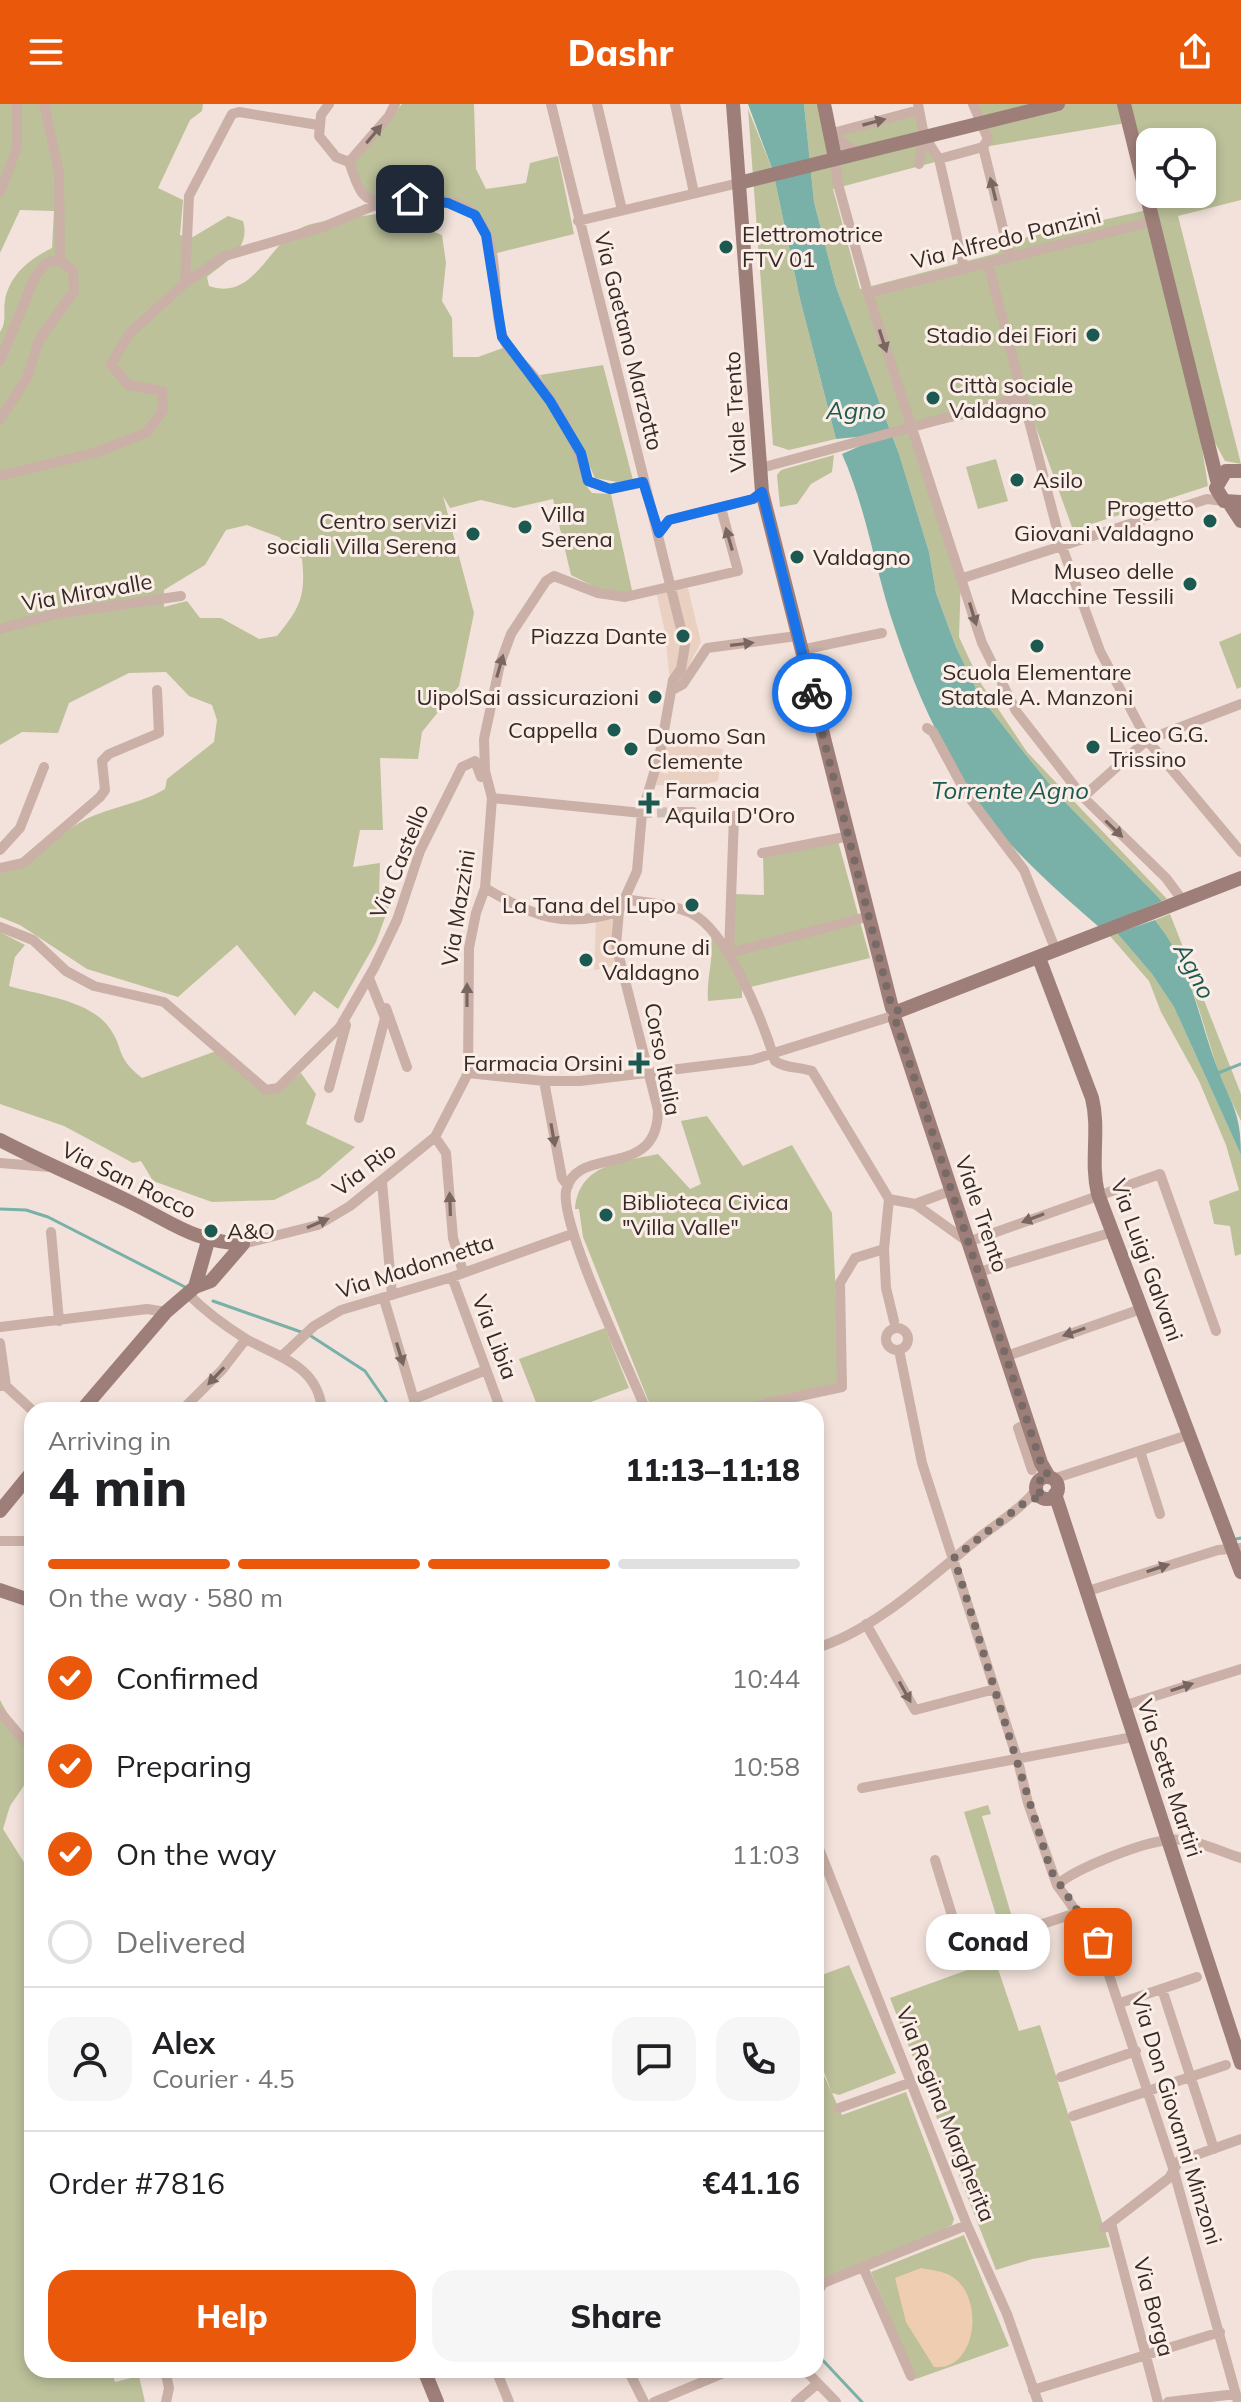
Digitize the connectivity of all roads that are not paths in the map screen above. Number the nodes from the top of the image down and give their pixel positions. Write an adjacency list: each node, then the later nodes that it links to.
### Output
1 (17, 104): 26 (street)
2 (44, 104): 33 (street)
3 (329, 104): 16 (street)
4 (395, 104): 23 (street, one-way to 4)
5 (551, 104): 30 (street, Via Gaetano Marzotto)
6 (597, 104): 29 (street)
7 (675, 104): 27 (street)
8 (733, 104): 25 (street, Viale Trento)
9 (824, 104): 17 (street)
10 (973, 104): 15 (street)
11 (1058, 104): 15 (street)
12 (1124, 104): 31 (street)
13 (919, 107): 14 (street); 18 (street)
14 (906, 114): 17 (street, one-way to 14); 18 (street)
15 (983, 123): 18 (street); 19 (street)
16 (318, 125): 23 (street); 36 (street)
17 (829, 134): 20 (street); 21 (street)
18 (924, 136): 20 (street); 22 (street); 24 (street)
19 (983, 147): 22 (street); 32 (street, one-way to 19)
20 (856, 152): 21 (street)
21 (835, 158): 25 (street); 37 (street)
22 (939, 159): 35 (street)
23 (349, 162): 28 (street)
24 (919, 164)
25 (739, 183): 27 (street); 42 (street, Viale Trento)
26 (0, 192)
27 (694, 193): 29 (street)
28 (378, 204): 36 (street); 45 (street)
29 (622, 210): 30 (street)
30 (578, 221): 45 (street, Via Gaetano Marzotto)
31 (1154, 221): 32 (street, Via Alfredo Panzini); 43 (street)
32 (1010, 257): 34 (street, Via Alfredo Panzini)
33 (60, 260): 38 (street); 40 (street)
34 (988, 263): 35 (street, Via Alfredo Panzini); 39 (street)
35 (964, 268): 37 (street, Via Alfredo Panzini)
36 (185, 283): 44 (street)
37 (868, 293): 41 (street, one-way to 41)
38 (0, 361)
39 (1023, 397): 41 (street); 51 (street)
40 (0, 419)
41 (911, 429): 42 (street); 52 (street)
42 (761, 468): 46 (street, Viale Trento)
43 (1229, 468): 47 (street)
44 (0, 476)
45 (643, 482): 50 (street, Via Gaetano Marzotto)
46 (762, 492): 48 (street); 57 (street, Viale Trento)
47 (1222, 496): 49 (street); 51 (street)
48 (721, 508): 50 (street); 53 (street, Via Mazzini, one-way to 48)
49 (1241, 521)
50 (659, 533): 53 (street, Via Gaetano Marzotto)
51 (1061, 544): 52 (street); 62 (street)
52 (963, 578): 65 (street, one-way to 65)
53 (671, 587): 59 (street); 64 (street, Via Mazzini, one-way to 53)
54 (181, 596): 55 (street, Via Miravalle)
55 (0, 629)
56 (882, 633): 57 (street)
57 (799, 643): 59 (street, one-way to 57); 71 (street, Viale Trento)
58 (157, 690): 75 (street)
59 (672, 690): 69 (street, Corso Italia)
60 (1241, 704): 62 (street)
61 (927, 728): 83 (street)
62 (1147, 740): 65 (street); 73 (street)
63 (44, 767): 72 (street)
64 (489, 786): 66 (street, Via Mazzini); 86 (street, Via Castello)
65 (1083, 797): 79 (street, one-way to 79)
66 (492, 798): 69 (street); 77 (street, Via Mazzini)
67 (676, 812): 68 (street)
68 (693, 812)
69 (642, 813): 78 (street, Corso Italia)
70 (734, 816): 84 (street)
71 (850, 836): 74 (street); 81 (street, Viale Trento)
72 (0, 850)
73 (1241, 852)
74 (762, 853)
75 (0, 868)
76 (1241, 878): 79 (street)
77 (485, 888): 80 (street); 92 (street, Via Mazzini, one-way to 77)
78 (624, 899): 80 (street, Corso Italia); 84 (street)
79 (1183, 901): 83 (street)
80 (619, 911): 91 (street, Corso Italia)
81 (870, 916): 84 (street); 87 (street, Viale Trento)
82 (0, 927): 88 (street, Via Castello)
83 (1056, 951): 85 (street)
84 (729, 953): 89 (street)
85 (1039, 958): 87 (street); 103 (street, Via Luigi Galvani)
86 (372, 973): 88 (street, Via Castello); 90 (street); 95 (street)
87 (894, 1014): 89 (street); 102 (street, Viale Trento)
88 (343, 1021): 94 (street, Via Castello)
89 (772, 1052): 91 (street); 104 (street)
90 (407, 1067)
91 (650, 1072): 93 (street); 101 (street, Corso Italia)
92 (468, 1073): 93 (street); 96 (street, Via Rio)
93 (544, 1081): 101 (street, one-way to 101)
94 (329, 1088)
95 (359, 1118)
96 (435, 1137): 100 (street, Via Rio); 115 (street, one-way to 96)
97 (0, 1140): 99 (street, Via San Rocco)
98 (0, 1163): 99 (street)
99 (52, 1166): 109 (street, Via San Rocco)
100 (382, 1182): 112 (street, Via Rio, one-way to 100); 119 (street)
101 (568, 1186): 108 (street)
102 (950, 1191): 105 (street); 111 (street, Viale Trento)
103 (1098, 1194): 107 (street, Via Luigi Galvani); 111 (street, one-way to 111); 125 (street)
104 (889, 1199): 105 (street); 113 (street)
105 (915, 1204): 111 (street)
106 (51, 1232): 122 (street)
107 (1113, 1232): 116 (street); 120 (street, Via Luigi Galvani)
108 (572, 1234): 115 (street, Via Madonnetta); 139 (street)
109 (208, 1241): 110 (street, Via San Rocco); 118 (street)
110 (224, 1242): 112 (street, Via San Rocco); 114 (street)
111 (968, 1242): 116 (street, Viale Trento)
112 (243, 1244): 114 (street)
113 (884, 1249): 123 (street); 140 (street)
114 (228, 1262): 118 (street)
115 (463, 1272): 117 (street, Via Madonnetta)
116 (979, 1272): 130 (street, Viale Trento)
117 (452, 1277): 119 (street, Via Madonnetta); 131 (street, Via Libia)
118 (191, 1290): 121 (street); 126 (street)
119 (388, 1297): 129 (street, Via Madonnetta); 136 (street, one-way to 136)
120 (1141, 1309): 130 (street, one-way to 130); 142 (street, Via Luigi Galvani)
121 (166, 1312): 122 (street); 133 (street)
122 (59, 1321): 124 (street)
123 (894, 1321)
124 (0, 1327)
125 (1216, 1331)
126 (246, 1339): 129 (street); 134 (street, one-way to 134)
127 (0, 1343): 132 (street)
128 (899, 1350): 151 (street, Via Don Giovanni Minzoni)
129 (282, 1356): 135 (street)
130 (1007, 1356): 145 (street, Viale Trento)
131 (486, 1370): 137 (street); 138 (street, Via Libia)
132 (3, 1386): 141 (street)
133 (89, 1402)
134 (190, 1402)
135 (321, 1402)
136 (414, 1402)
137 (419, 1402)
138 (498, 1402)
139 (643, 1402)
140 (772, 1402)
141 (24, 1403)
142 (1188, 1435): 143 (street); 150 (street, Via Luigi Galvani)
143 (1140, 1451): 145 (street); 147 (street)
144 (24, 1482): 146 (street)
145 (1046, 1486): 151 (street); 154 (street, Via Sette Martiri)
146 (0, 1511)
147 (1160, 1514)
148 (0, 1541): 149 (street)
149 (24, 1541)
150 (1236, 1548): 152 (street, Via Luigi Galvani); 154 (street, one-way to 150)
151 (954, 1558): 158 (street); 161 (street, Via Don Giovanni Minzoni)
152 (1241, 1572)
153 (0, 1590): 156 (street)
154 (1085, 1592): 162 (street, Via Sette Martiri)
155 (0, 1600): 157 (street)
156 (24, 1600)
157 (24, 1602)
158 (866, 1624): 159 (street); 161 (street, one-way to 161)
159 (824, 1646)
160 (1241, 1669): 162 (street, one-way to 160)
161 (995, 1689): 166 (street, Via Don Giovanni Minzoni)
162 (1123, 1706): 164 (street, Via Sette Martiri)
163 (0, 1712): 165 (street)
164 (1133, 1737): 166 (street); 168 (street, Via Sette Martiri)
165 (24, 1740)
166 (1018, 1761): 167 (street); 172 (street, Via Don Giovanni Minzoni)
167 (862, 1788)
168 (1168, 1840): 169 (street); 172 (street); 178 (street, Via Sette Martiri)
169 (1241, 1858)
170 (935, 1860): 173 (street)
171 (824, 1861): 181 (street, Via Regina Margherita)
172 (1057, 1885): 173 (street, Via Don Giovanni Minzoni)
173 (1079, 1912): 176 (street, Via Don Giovanni Minzoni)
174 (1197, 1977): 175 (street)
175 (1162, 1989): 176 (street); 180 (street)
176 (1120, 2003): 177 (street, Via Don Giovanni Minzoni)
177 (1136, 2051): 179 (street); 182 (street, Via Don Giovanni Minzoni)
178 (1233, 2064): 180 (street)
179 (1061, 2077)
180 (1190, 2077): 182 (street); 186 (street)
181 (912, 2082): 183 (street); 188 (street, Via Regina Margherita)
182 (1149, 2091): 184 (street); 187 (street, Via Don Giovanni Minzoni)
183 (839, 2108)
184 (1073, 2116)
185 (1241, 2139): 186 (street, Via Borga)
186 (1214, 2149): 187 (street, Via Borga)
187 (1173, 2168): 191 (street, Via Don Giovanni Minzoni); 192 (street, Via Borga)
188 (967, 2225): 189 (street); 201 (street, Via Regina Margherita)
189 (863, 2267): 190 (street); 193 (street)
190 (824, 2283)
191 (1220, 2332): 192 (street); 202 (street, Via Don Giovanni Minzoni)
192 (1146, 2355): 201 (street); 211 (street, Via Borga)
193 (911, 2376)
194 (167, 2378): 203 (street)
195 (427, 2378): 204 (street)
196 (499, 2378): 205 (street)
197 (632, 2378): 206 (street)
198 (712, 2378): 207 (street)
199 (812, 2378): 200 (street)
200 (817, 2384): 208 (street); 209 (street)
201 (1033, 2390): 210 (street, Via Regina Margherita)
202 (1237, 2390): 212 (street)
203 (166, 2402)
204 (437, 2402)
205 (509, 2402)
206 (644, 2402)
207 (654, 2402)
208 (796, 2402)
209 (836, 2402)
210 (1038, 2402)
211 (1158, 2402)
212 (1168, 2402)

